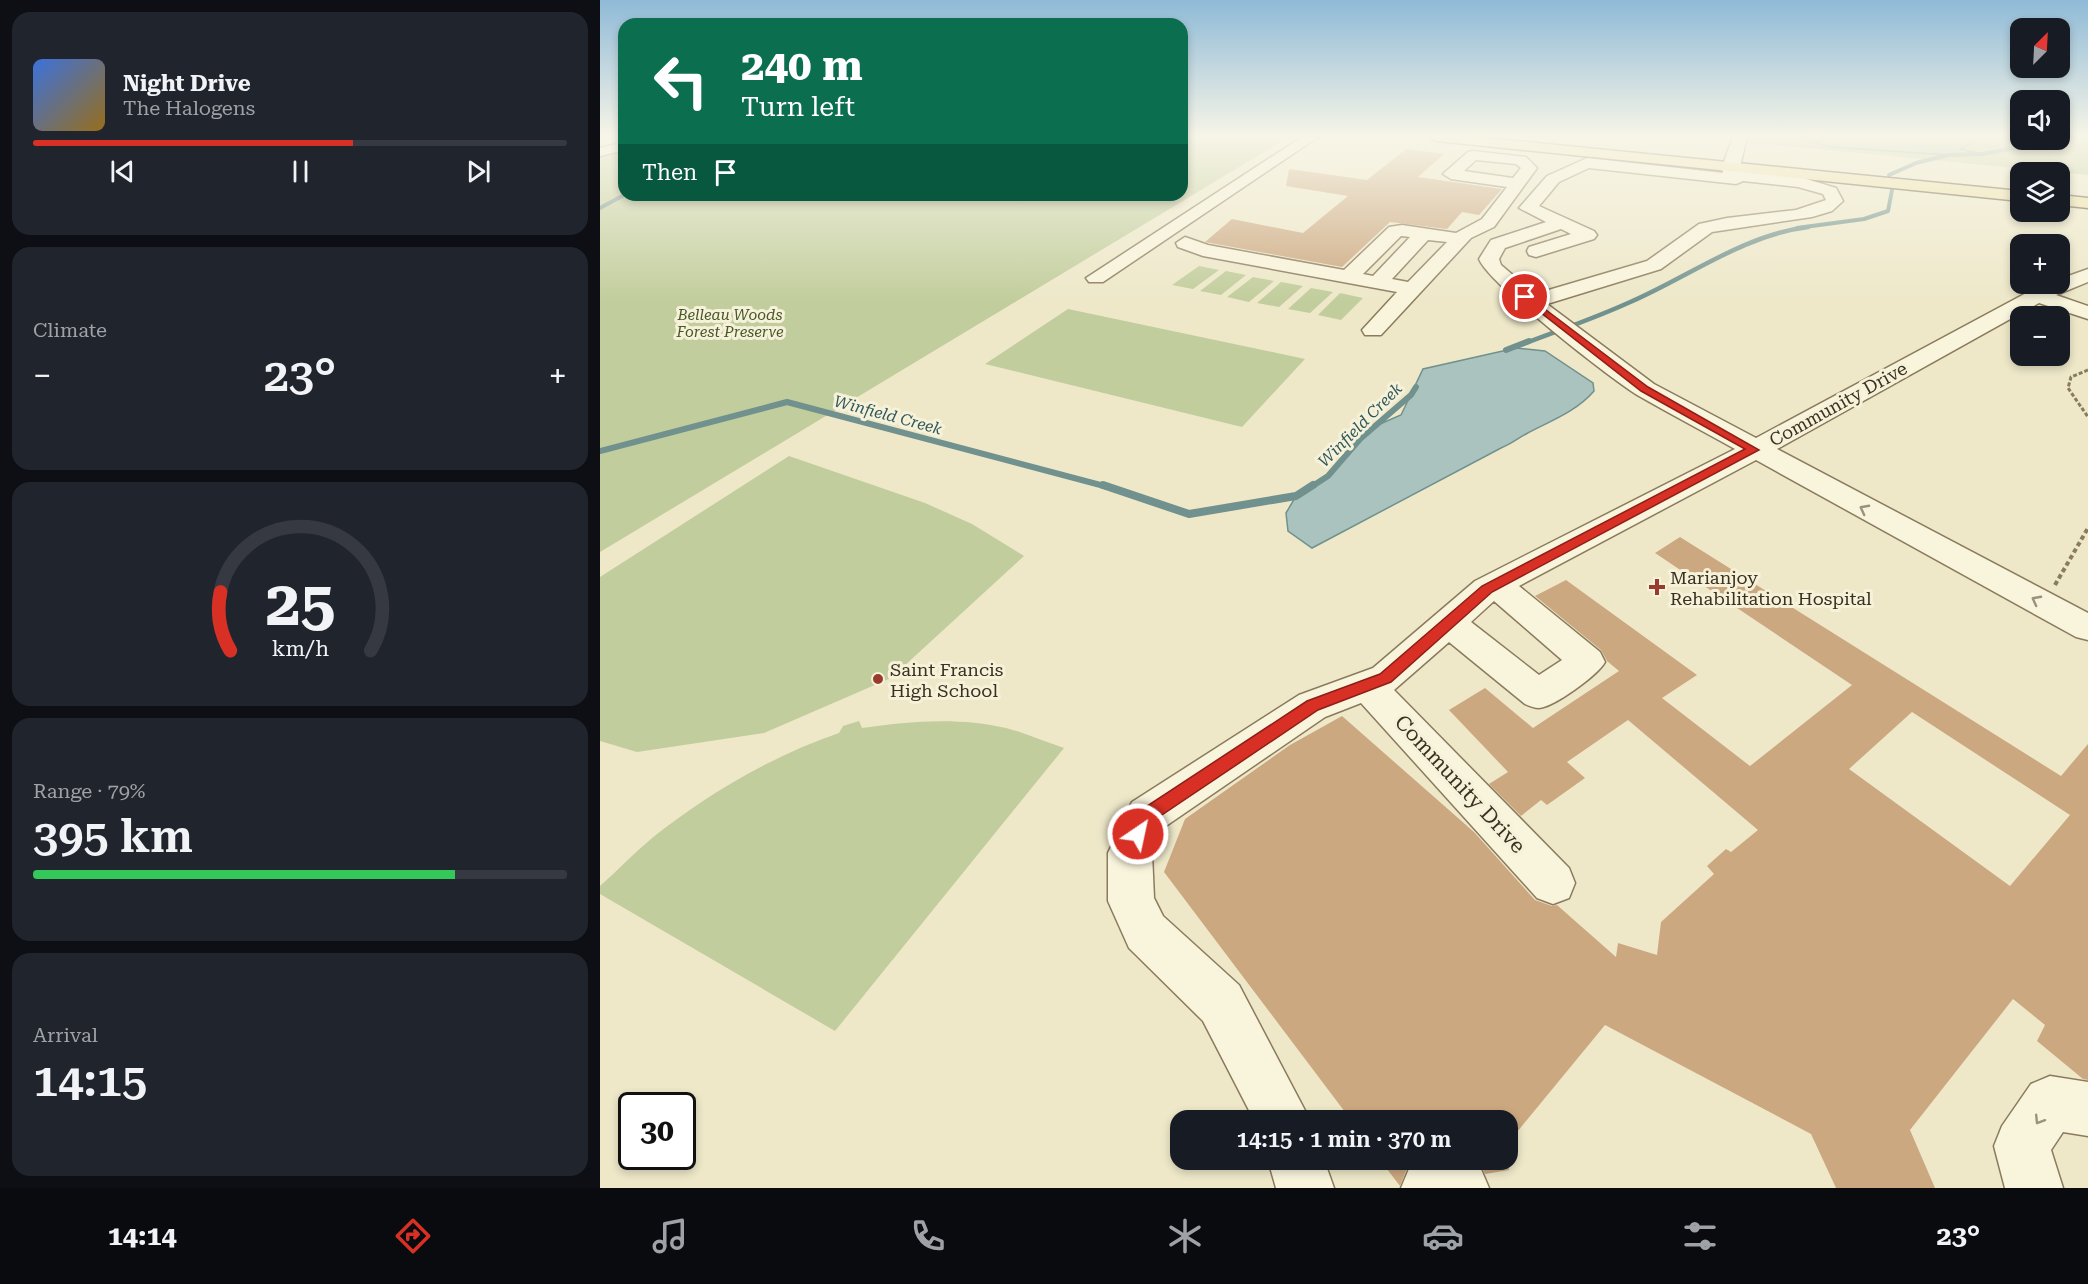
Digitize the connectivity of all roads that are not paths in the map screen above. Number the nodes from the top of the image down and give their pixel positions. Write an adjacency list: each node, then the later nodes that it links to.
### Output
1 (1225, 192): 10 (street)
2 (1511, 192): 14 (street)
3 (1540, 192): 9 (street)
4 (1831, 192): 23 (street)
5 (1986, 192): 6 (main road)
6 (2010, 195)
7 (2070, 201): 8 (main road)
8 (2088, 203)
9 (1539, 213): 11 (street); 16 (street)
10 (1187, 217): 13 (street); 15 (street)
11 (1562, 223): 16 (street); 16 (street)
12 (1424, 233): 14 (street); 18 (street); 20 (street)
13 (1199, 234): 15 (street); 18 (street)
14 (1460, 239): 21 (street)
15 (1151, 240): 19 (street)
16 (1519, 250): 23 (street)
17 (2088, 275): 22 (street, Community Drive)
18 (1348, 277): 20 (street)
19 (1096, 278)
20 (1377, 283): 21 (street)
21 (1412, 289): 25 (street)
22 (2037, 296): 24 (street); 26 (street, Community Drive)
23 (1532, 302): 26 (street)
24 (2088, 313)
25 (1373, 330)
26 (1754, 450): 27 (street, Community Drive); 29 (street, one-way to 26)
27 (1496, 584): 28 (street, Community Drive); 28 (street)
28 (1447, 622): 30 (street, Community Drive)
29 (2088, 628)
30 (1367, 685): 31 (street, Community Drive); 33 (street, Community Drive)
31 (1553, 883)
32 (2088, 1109): 36 (street, one-way to 36)
33 (1278, 1110)
34 (1299, 1170): 35 (street)
35 (1305, 1188)
36 (2034, 1188)

